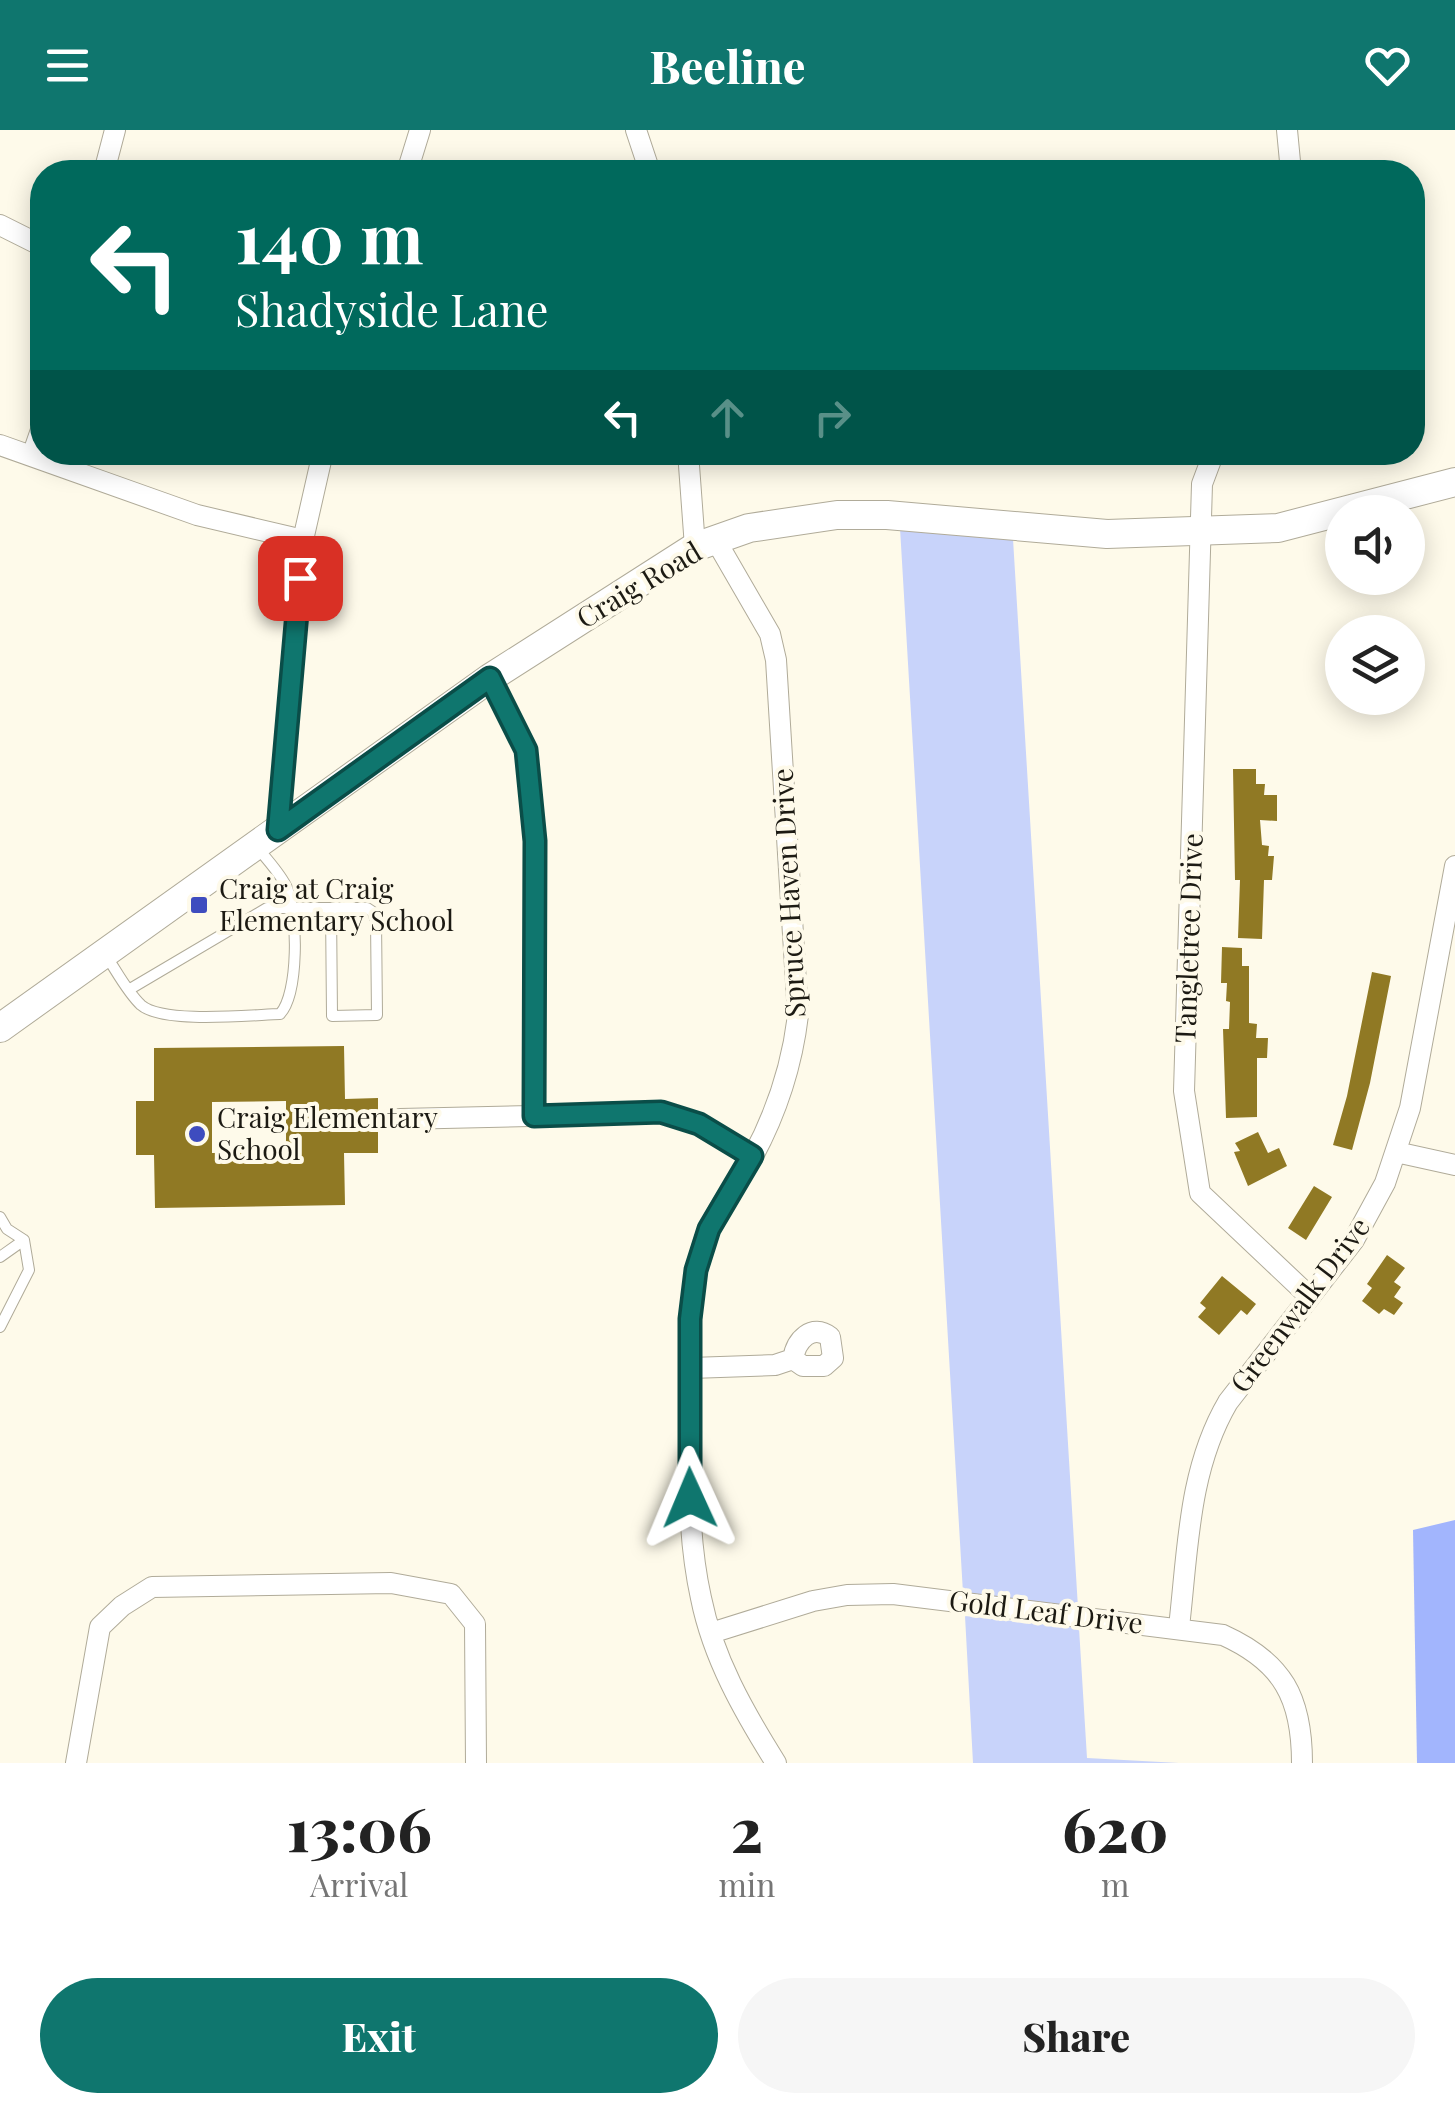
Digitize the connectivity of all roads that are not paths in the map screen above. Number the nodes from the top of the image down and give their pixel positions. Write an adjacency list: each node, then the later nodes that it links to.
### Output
1 (115, 130): 5 (street)
2 (420, 130): 6 (street)
3 (636, 130): 7 (street)
4 (1287, 130): 8 (street)
5 (107, 160)
6 (411, 160)
7 (646, 160)
8 (1290, 160)
9 (0, 226): 10 (street)
10 (30, 240)
11 (0, 446): 12 (street)
12 (30, 455)
13 (57, 465): 19 (street)
14 (320, 465): 19 (street)
15 (690, 465): 20 (street)
16 (1209, 465): 18 (street, Tangletree Drive)
17 (1455, 482): 18 (main road, Craig Road)
18 (1201, 531): 20 (main road, Craig Road); 38 (street, Tangletree Drive)
19 (303, 540): 22 (street)
20 (705, 543): 21 (main road, Craig Road); 33 (street, Spruce Haven Drive)
21 (490, 678): 22 (main road, Craig Road); 30 (street)
22 (267, 837): 24 (lane); 27 (main road, Craig Road)
23 (1455, 866): 26 (street, Greenwalk Drive)
24 (292, 908): 25 (lane); 28 (lane); 28 (lane)
25 (331, 908): 25 (lane)
26 (1448, 934): 32 (street, Greenwalk Drive)
27 (104, 953): 28 (lane); 29 (main road, Craig Road)
28 (130, 989)
29 (0, 1028)
30 (534, 1116): 31 (street); 33 (street)
31 (400, 1119)
32 (1396, 1152): 34 (street); 38 (street, Greenwalk Drive)
33 (752, 1156): 41 (street, Spruce Haven Drive)
34 (1455, 1164)
35 (0, 1216): 36 (lane)
36 (24, 1240): 37 (lane); 39 (lane)
37 (0, 1257)
38 (1310, 1297): 42 (street, Greenwalk Drive)
39 (0, 1327)
40 (793, 1359): 41 (street)
41 (690, 1368): 43 (street, Spruce Haven Drive)
42 (1179, 1627): 43 (street, Gold Leaf Drive); 47 (street, Gold Leaf Drive)
43 (711, 1633): 46 (street, Spruce Haven Drive)
44 (76, 1763): 45 (street)
45 (476, 1763)
46 (776, 1763)
47 (1302, 1763)

